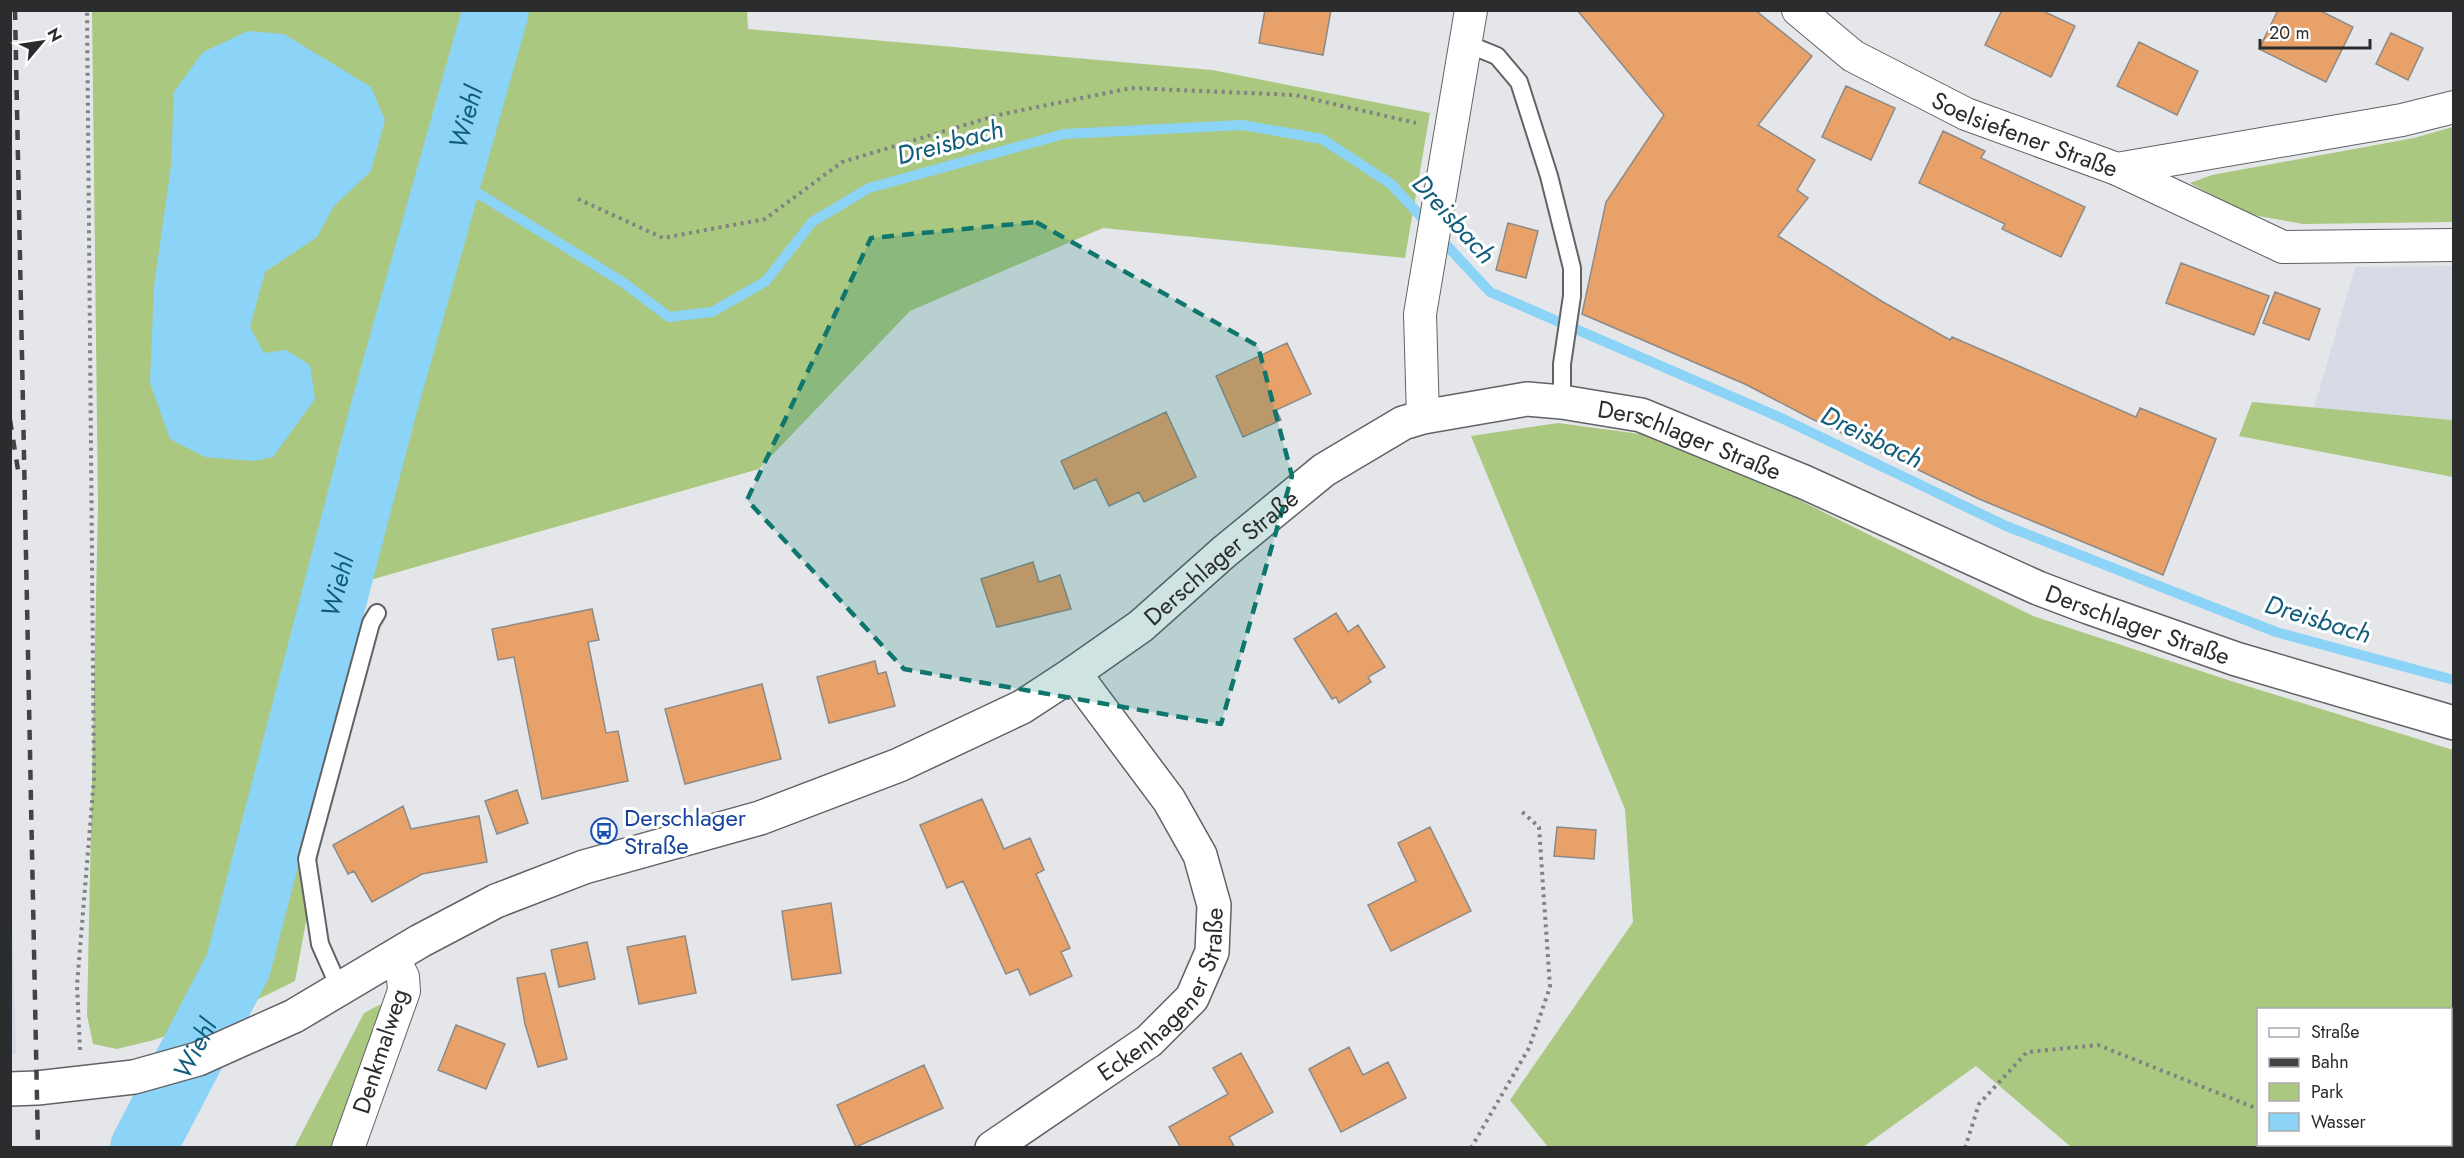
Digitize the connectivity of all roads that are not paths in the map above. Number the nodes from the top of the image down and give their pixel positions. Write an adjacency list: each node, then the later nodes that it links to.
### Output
1 (1471, 10): 3 (street)
2 (1798, 10): 5 (street, Soelsiefener Straße)
3 (1465, 43): 7 (lane); 8 (street)
4 (2454, 107): 5 (street, Soelsiefener Straße)
5 (2117, 169): 6 (street)
6 (2454, 245)
7 (1562, 402): 8 (main road, Derschlager Straße); 11 (main road, Derschlager Straße)
8 (1423, 417): 10 (main road, Derschlager Straße)
9 (377, 613): 13 (lane)
10 (1074, 673): 12 (main road, Derschlager Straße); 16 (main road, Eckenhagener Straße)
11 (2454, 723)
12 (393, 957): 13 (main road, Derschlager Straße); 15 (street, Denkmalweg)
13 (339, 987): 14 (main road, Derschlager Straße)
14 (10, 1089)
15 (348, 1148)
16 (992, 1148)

